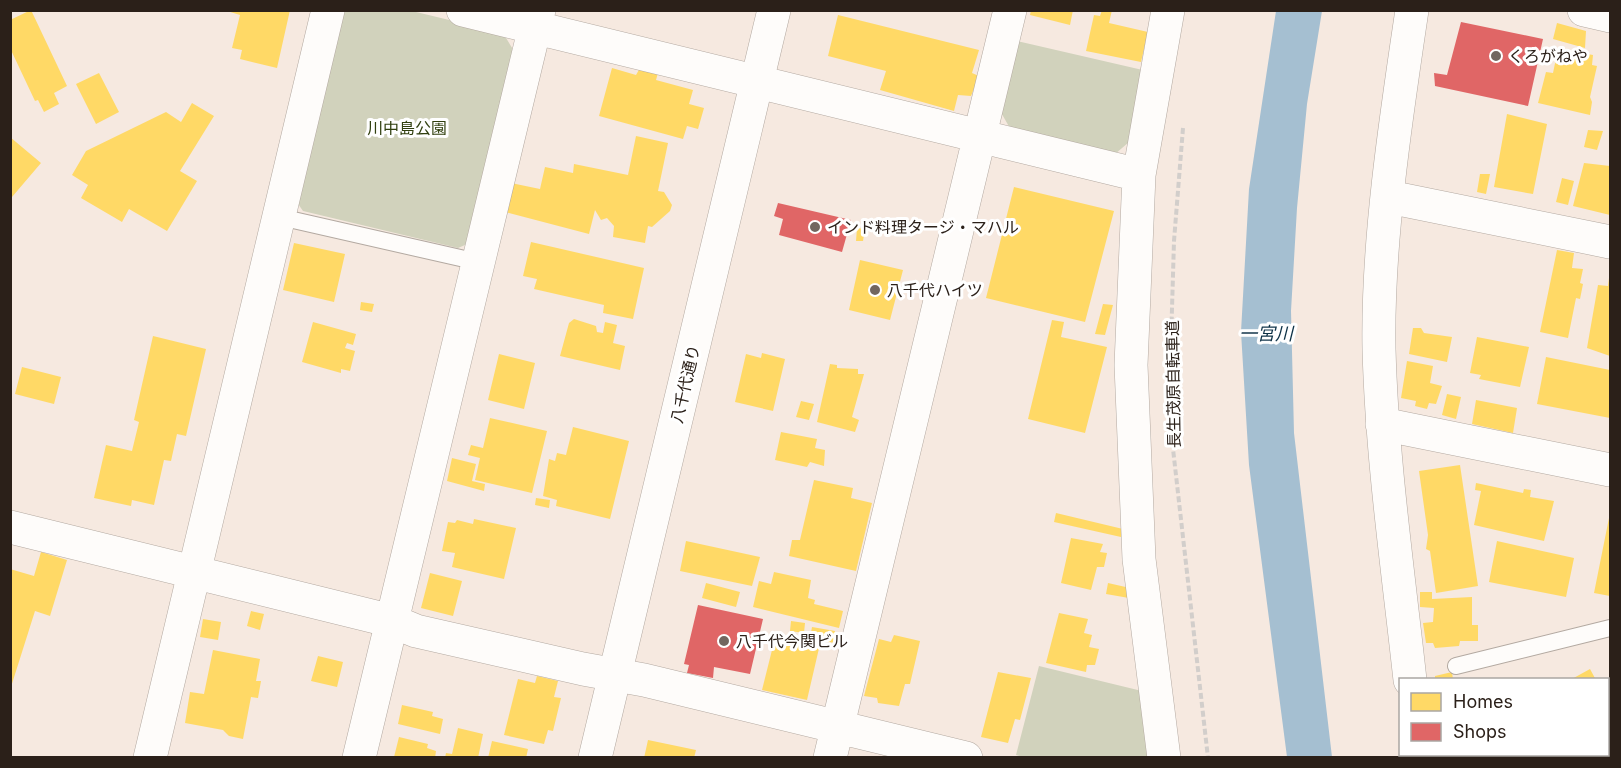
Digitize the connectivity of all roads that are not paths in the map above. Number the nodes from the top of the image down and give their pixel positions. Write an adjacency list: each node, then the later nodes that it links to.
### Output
1 (328, 10): 14 (street)
2 (463, 10): 9 (street)
3 (774, 10): 10 (street, 八千代通り)
4 (1010, 10): 11 (street)
5 (1168, 10): 12 (street)
6 (1412, 10): 13 (street)
7 (1584, 10): 8 (street)
8 (1611, 16)
9 (537, 19): 10 (street); 16 (street)
10 (758, 80): 11 (street); 24 (street, 八千代通り)
11 (980, 136): 12 (street); 26 (street)
12 (1139, 175): 31 (street)
13 (1389, 197): 15 (street); 17 (street)
14 (280, 217): 16 (lane); 20 (street)
15 (1611, 242)
16 (478, 262): 21 (street)
17 (1382, 424): 18 (street); 25 (street)
18 (1611, 470)
19 (10, 527): 20 (street)
20 (195, 572): 21 (street); 27 (street)
21 (392, 621): 24 (street); 28 (street)
22 (1611, 628): 23 (lane)
23 (1456, 666)
24 (615, 675): 26 (street); 29 (street, 八千代通り)
25 (1410, 678)
26 (834, 742): 30 (street)
27 (150, 758)
28 (359, 758)
29 (595, 758)
30 (966, 758)
31 (1164, 758)

